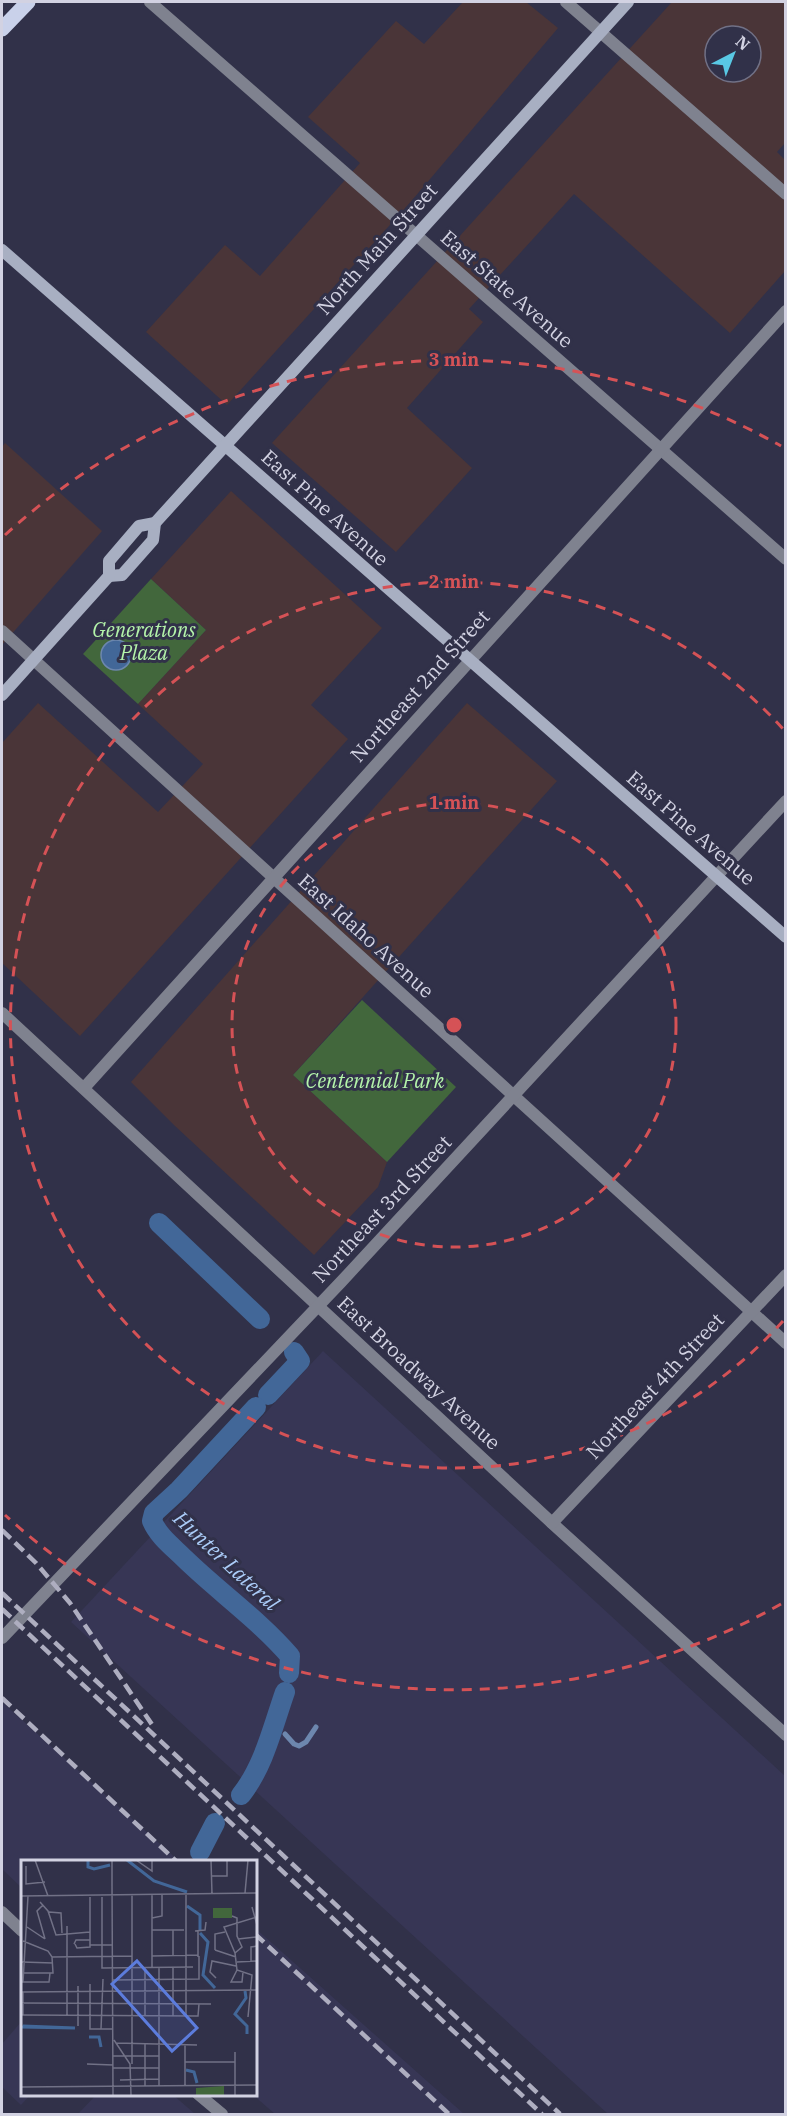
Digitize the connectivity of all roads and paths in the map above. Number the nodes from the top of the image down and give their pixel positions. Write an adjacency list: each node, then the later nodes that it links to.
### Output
1 (28, 2): 5 (main road)
2 (150, 2): 8 (street, East State Avenue)
3 (566, 2): 6 (street)
4 (628, 2): 6 (street, North Main Street)
5 (2, 29)
6 (601, 32): 7 (street); 8 (street, North Main Street)
7 (786, 194)
8 (416, 235): 11 (street, North Main Street); 12 (street, East State Avenue)
9 (2, 250): 11 (street, East Pine Avenue)
10 (786, 311): 12 (street, Northeast 2nd Street)
11 (225, 446): 13 (street, North Main Street); 18 (street, East Pine Avenue)
12 (660, 449): 14 (street, East State Avenue); 18 (street, Northeast 2nd Street)
13 (155, 523): 15 (street, North Main Street); 15 (street, North Main Street)
14 (786, 559)
15 (109, 576): 17 (street, North Main Street)
16 (2, 631): 17 (street, East Idaho Avenue)
17 (33, 660): 19 (street, North Main Street); 22 (street, East Idaho Avenue)
18 (470, 660): 21 (street, East Pine Avenue); 22 (street, Northeast 2nd Street)
19 (2, 695)
20 (786, 801): 21 (street, Northeast 3rd Street)
21 (717, 877): 23 (street, East Pine Avenue); 26 (street, Northeast 3rd Street)
22 (273, 878): 25 (street, Northeast 2nd Street); 26 (street, East Idaho Avenue)
23 (786, 937)
24 (2, 1012): 25 (street, East Broadway Avenue)
25 (84, 1088): 28 (street, East Broadway Avenue)
26 (514, 1096): 28 (street, Northeast 3rd Street); 29 (street, East Idaho Avenue)
27 (786, 1275): 29 (street, Northeast 4th Street)
28 (318, 1306): 31 (street, East Broadway Avenue); 32 (street, Northeast 3rd Street)
29 (751, 1312): 30 (street, East Idaho Avenue); 31 (street, Northeast 4th Street)
30 (786, 1343)
31 (552, 1523): 33 (street, East Broadway Avenue)
32 (2, 1638)
33 (786, 1735)
34 (2, 1912): 35 (street)
35 (21, 1930)
36 (199, 2095): 37 (street)
37 (222, 2115)

